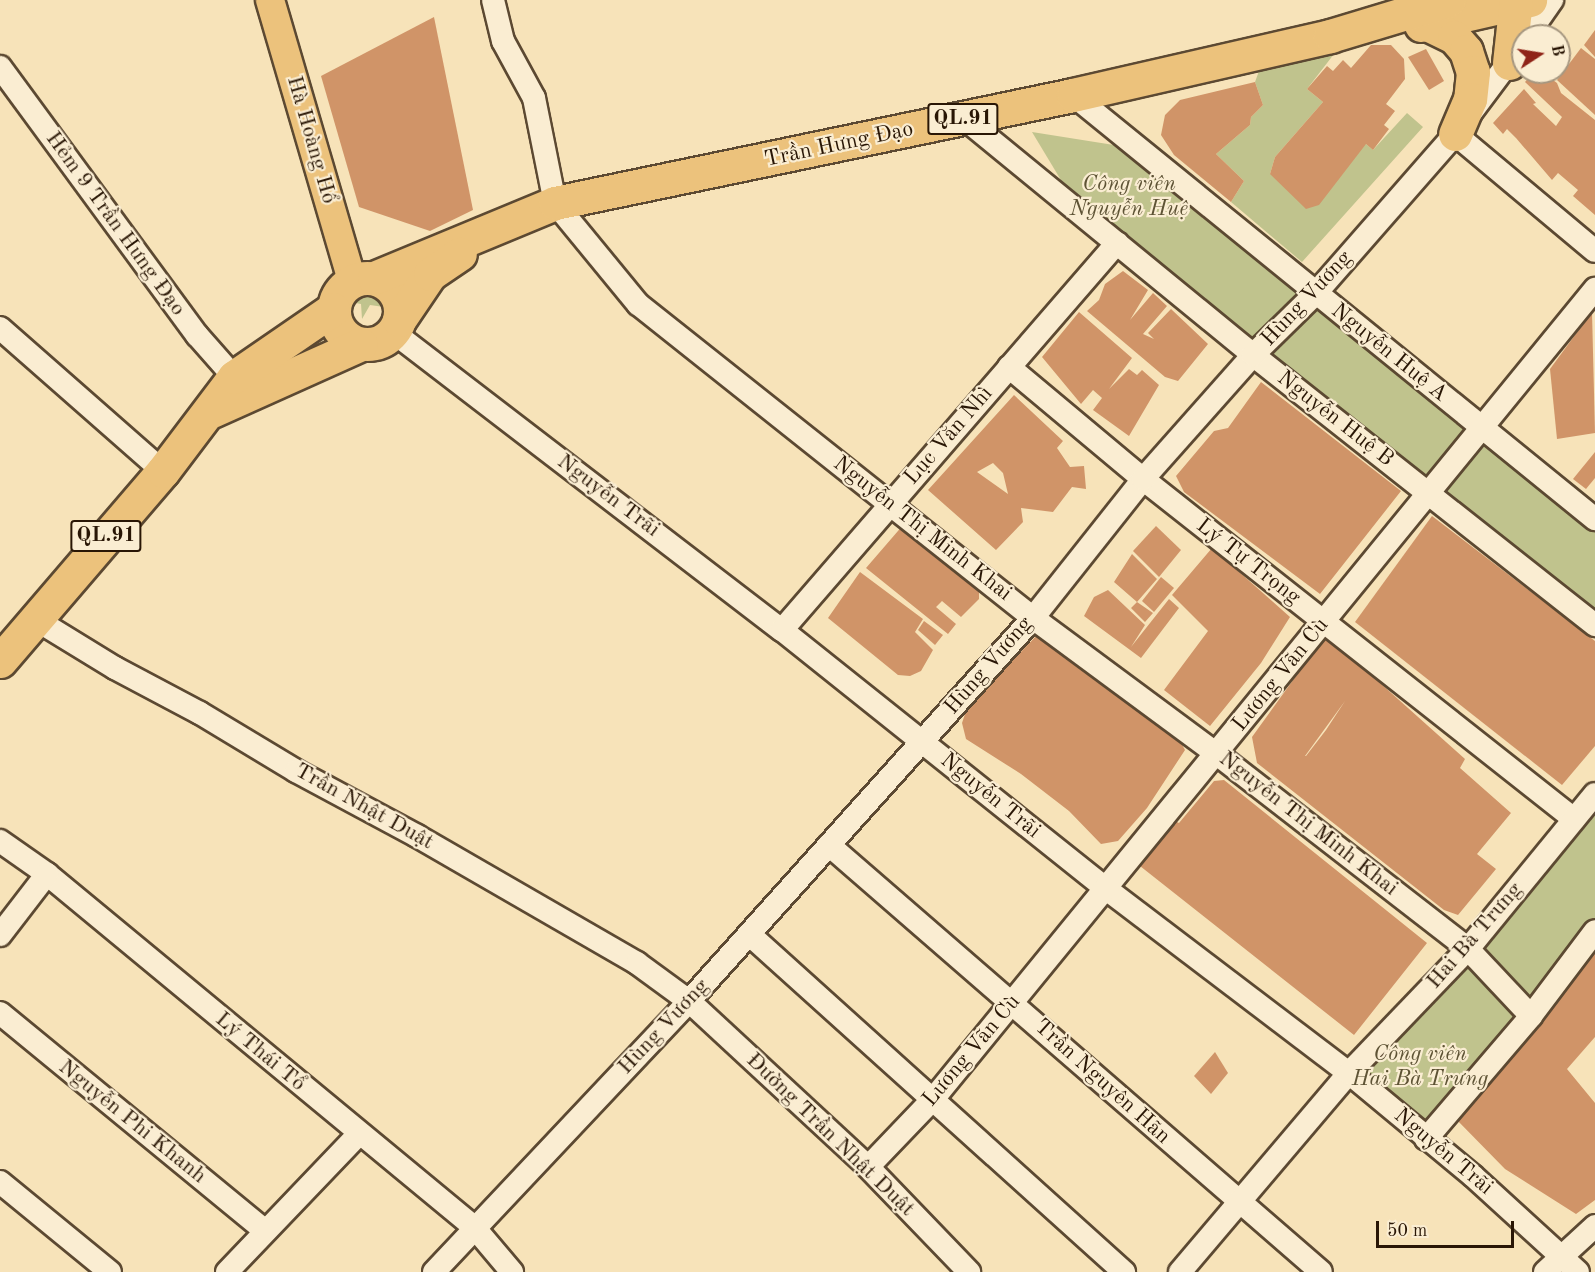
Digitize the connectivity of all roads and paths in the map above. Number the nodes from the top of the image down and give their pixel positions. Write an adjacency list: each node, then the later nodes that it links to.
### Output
1 (270, 0): 16 (main road, Hà Hoàng Hổ)
2 (493, 0): 13 (street)
3 (1552, 0): 7 (street)
4 (1520, 1): 5 (highway, QL.91); 6 (highway)
5 (1439, 12): 10 (highway, Trần Hưng Đạo / QL.91); 12 (highway)
6 (1518, 24)
7 (1535, 24)
8 (1511, 60): 12 (street, Hùng Vương)
9 (0, 67): 25 (street, Hẻm 9 Trần Hưng Đạo)
10 (1073, 95): 11 (highway, Trần Hưng Đạo / QL.91); 18 (street, Nguyễn Huệ A)
11 (965, 119): 13 (highway, Trần Hưng Đạo / QL.91); 14 (street, Nguyễn Huệ B)
12 (1455, 134): 15 (street); 18 (street, Hùng Vương)
13 (555, 203): 16 (highway, Trần Hưng Đạo / QL.91); 20 (highway, Trần Hưng Đạo / QL.91); 31 (street, Nguyễn Thị Minh Khai)
14 (1117, 243): 23 (street, Nguyễn Huệ B); 24 (street, Lục Văn Nhì)
15 (1595, 251)
16 (363, 279): 19 (highway); 20 (highway)
17 (1595, 289): 27 (street, Lương Vãn Cù)
18 (1316, 293): 23 (street, Hùng Vương); 27 (street, Nguyễn Huệ A)
19 (333, 309): 22 (highway); 25 (highway, QL.91)
20 (396, 326): 22 (highway); 37 (street, Nguyễn Trãi)
21 (0, 328): 28 (street)
22 (362, 344): 26 (highway, QL.91)
23 (1253, 355): 29 (street, Hùng Vương); 30 (street, Nguyễn Huệ B)
24 (1009, 367): 29 (street, Lý Tự Trọng); 31 (street, Lục Văn Nhì)
25 (234, 377): 26 (highway, QL.91)
26 (212, 411): 28 (highway, QL.91)
27 (1483, 430): 30 (street, Lương Vãn Cù); 32 (street, Nguyễn Huệ A)
28 (163, 471): 34 (highway, QL.91)
29 (1143, 479): 33 (street, Hùng Vương); 35 (street, Lý Tự Trọng)
30 (1429, 492): 35 (street, Lương Vãn Cù); 36 (street, Nguyễn Huệ B)
31 (892, 502): 33 (street, Nguyễn Thị Minh Khai); 37 (street, Lục Văn Nhì)
32 (1595, 519)
33 (1033, 618): 39 (street, Hùng Vương); 40 (street, Nguyễn Thị Minh Khai)
34 (35, 619): 38 (highway, QL.91); 51 (street, Trần Nhật Duật)
35 (1324, 622): 40 (street, Lương Vãn Cù); 42 (street, Lý Tự Trọng)
36 (1595, 625)
37 (782, 630): 39 (street, Nguyễn Trãi)
38 (0, 661)
39 (922, 742): 44 (street, Hùng Vương); 46 (street, Nguyễn Trãi)
40 (1217, 754): 46 (street, Lương Vãn Cù); 50 (street, Nguyễn Thị Minh Khai)
41 (1595, 794): 42 (street, Hai Bà Trưng)
42 (1574, 819): 50 (street, Hai Bà Trưng)
43 (0, 841): 45 (street, Lý Thái Tổ)
44 (830, 845): 48 (street, Hùng Vương); 52 (street, Trần Nguyên Hãn)
45 (46, 874): 49 (street); 57 (street, Lý Thái Tổ)
46 (1105, 888): 52 (street, Lương Vãn Cù); 55 (street, Nguyễn Trãi)
47 (1595, 931): 54 (street)
48 (749, 934): 51 (street, Hùng Vương); 56 (street)
49 (0, 935)
50 (1468, 949): 54 (street, Nguyễn Thị Minh Khai); 55 (street, Hai Bà Trưng)
51 (689, 1001): 59 (street, Đường Trần Nhật Duật); 63 (street, Hùng Vương)
52 (1012, 1002): 56 (street, Lương Vãn Cù); 61 (street, Trần Nguyên Hãn)
53 (0, 1013): 64 (street, Nguyễn Phi Khanh)
54 (1531, 1016): 58 (street)
55 (1349, 1073): 58 (street, Nguyễn Trãi); 61 (street, Hai Bà Trưng)
56 (934, 1098): 59 (street, Lương Vãn Cù); 71 (street)
57 (358, 1134): 63 (street, Lý Thái Tổ); 64 (street)
58 (1426, 1139): 65 (street, Nguyễn Trãi)
59 (868, 1167): 70 (street, Đường Trần Nhật Duật)
60 (0, 1182): 66 (street)
61 (1239, 1203): 72 (street, Hai Bà Trưng); 73 (street, Trần Nguyên Hãn)
62 (1595, 1226): 65 (street)
63 (474, 1227): 68 (street, Hùng Vương); 69 (street, Lý Thái Tổ)
64 (265, 1230): 67 (street)
65 (1563, 1254): 74 (street); 75 (street, Nguyễn Trãi)
66 (110, 1272)
67 (226, 1272)
68 (434, 1272)
69 (512, 1272)
70 (969, 1272)
71 (1124, 1272)
72 (1180, 1272)
73 (1321, 1272)
74 (1545, 1272)
75 (1578, 1272)

